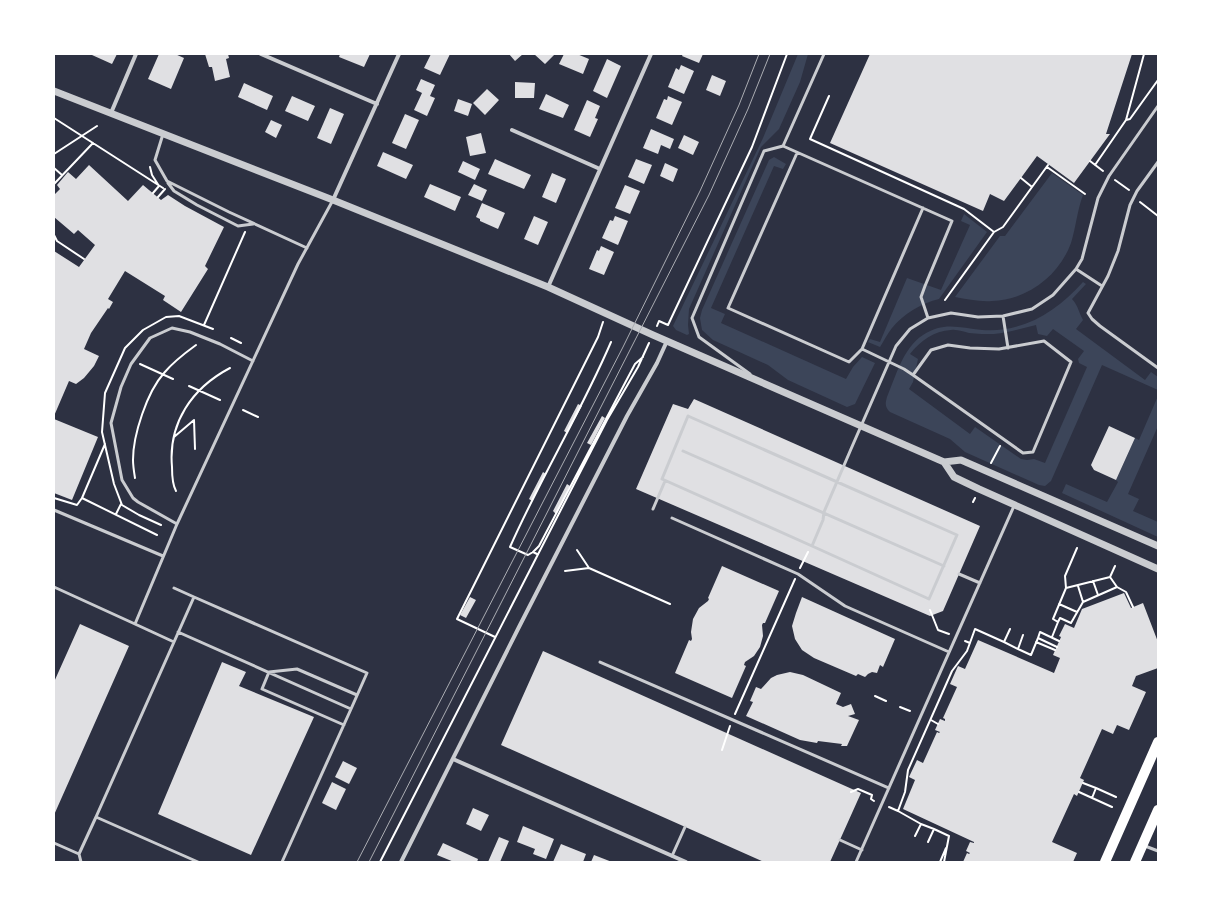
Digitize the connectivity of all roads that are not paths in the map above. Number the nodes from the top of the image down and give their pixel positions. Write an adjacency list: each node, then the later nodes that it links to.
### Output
1 (136, 54): 9 (street)
2 (261, 54): 7 (street)
3 (399, 54): 7 (street)
4 (651, 54): 15 (street)
5 (824, 54): 12 (lane)
6 (54, 91): 9 (street)
7 (376, 104): 17 (street)
8 (1158, 106): 21 (lane)
9 (111, 113): 11 (street)
10 (512, 130): 15 (street)
11 (162, 134): 16 (lane); 17 (street)
12 (783, 146): 13 (lane); 33 (lane)
13 (797, 153): 18 (lane); 28 (lane)
14 (1158, 162): 22 (lane)
15 (600, 169): 23 (street)
16 (167, 181): 19 (lane); 19 (lane)
17 (333, 200): 20 (lane); 23 (street)
18 (923, 208): 25 (lane); 28 (lane)
19 (254, 224): 20 (lane)
20 (307, 248): 29 (lane)
21 (1076, 269): 22 (lane); 24 (lane)
22 (1102, 286): 31 (lane)
23 (548, 287): 26 (street)
24 (1003, 316): 25 (lane); 27 (lane)
25 (928, 318): 30 (lane)
26 (667, 341): 33 (street); 65 (street)
27 (1008, 348): 32 (lane); 32 (lane)
28 (862, 349): 30 (lane)
29 (253, 361): 44 (lane); 44 (lane)
30 (889, 362): 32 (lane); 34 (lane)
31 (1158, 368)
32 (913, 375)
33 (761, 382): 34 (street)
34 (861, 426): 36 (street); 38 (lane)
35 (683, 451): 42 (lane)
36 (944, 462): 39 (street); 46 (street)
37 (666, 481): 38 (lane); 40 (lane); 45 (lane)
38 (836, 482): 42 (lane); 48 (lane)
39 (1014, 506): 49 (street); 51 (lane)
40 (653, 509)
41 (54, 510): 47 (lane)
42 (824, 512): 45 (lane); 48 (lane)
43 (672, 518): 58 (lane)
44 (177, 524): 47 (lane)
45 (812, 546): 48 (lane)
46 (1158, 546)
47 (163, 556): 55 (lane)
48 (944, 566)
49 (1158, 569)
50 (959, 574): 51 (lane)
51 (980, 583): 58 (lane)
52 (54, 587): 55 (lane)
53 (174, 588): 54 (lane)
54 (194, 597): 56 (lane); 61 (lane)
55 (135, 624): 57 (lane)
56 (178, 632): 57 (lane); 60 (lane)
57 (174, 642): 68 (lane)
58 (949, 652): 66 (lane)
59 (600, 662): 66 (lane)
60 (269, 672): 61 (lane); 62 (lane); 63 (lane)
61 (357, 695): 62 (lane)
62 (351, 709): 63 (lane)
63 (344, 725): 79 (lane)
64 (1158, 742): 83 (main road)
65 (453, 759): 76 (street); 80 (street)
66 (889, 788): 73 (lane)
67 (1158, 810): 72 (main road)
68 (96, 816): 75 (lane); 78 (lane)
69 (685, 827): 76 (lane)
70 (840, 840): 73 (lane)
71 (54, 843): 75 (lane)
72 (1142, 845): 74 (lane); 84 (main road)
73 (862, 850): 82 (lane)
74 (1158, 851)
75 (79, 854): 77 (lane)
76 (672, 856): 81 (street)
77 (81, 862)
78 (198, 862)
79 (282, 862)
80 (401, 862)
81 (686, 862)
82 (856, 862)
83 (1105, 862)
84 (1135, 862)

